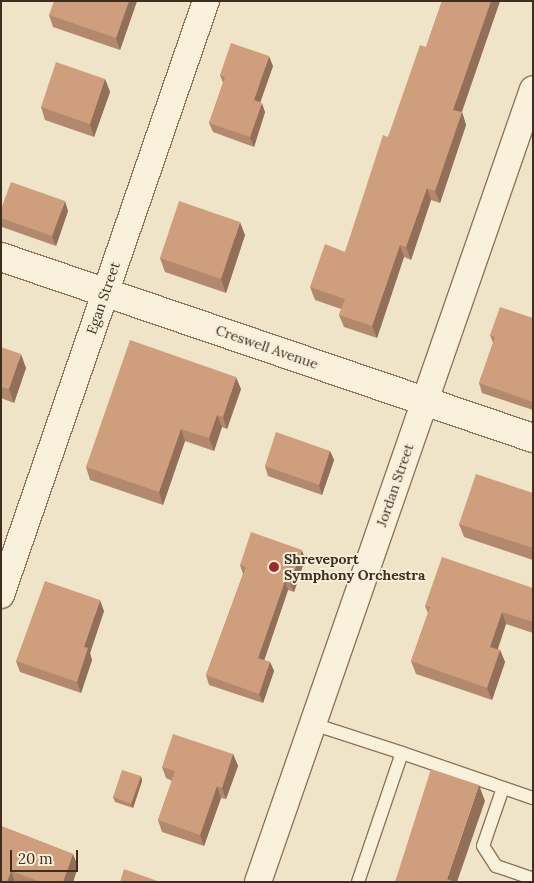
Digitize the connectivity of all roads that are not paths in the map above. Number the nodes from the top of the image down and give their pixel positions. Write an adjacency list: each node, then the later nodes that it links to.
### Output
1 (206, 1): 4 (street, Egan Street)
2 (533, 89): 5 (street, Jordan Street)
3 (1, 257): 4 (street, Creswell Avenue)
4 (105, 292): 5 (street, Creswell Avenue); 7 (street, Egan Street)
5 (424, 401): 6 (street, Creswell Avenue); 8 (street, Jordan Street)
6 (533, 438)
7 (1, 595)
8 (313, 724): 9 (lane); 13 (street, Jordan Street)
9 (402, 753): 10 (lane); 14 (lane)
10 (503, 788): 11 (lane); 12 (lane)
11 (533, 798)
12 (533, 879)
13 (258, 882)
14 (358, 882)

